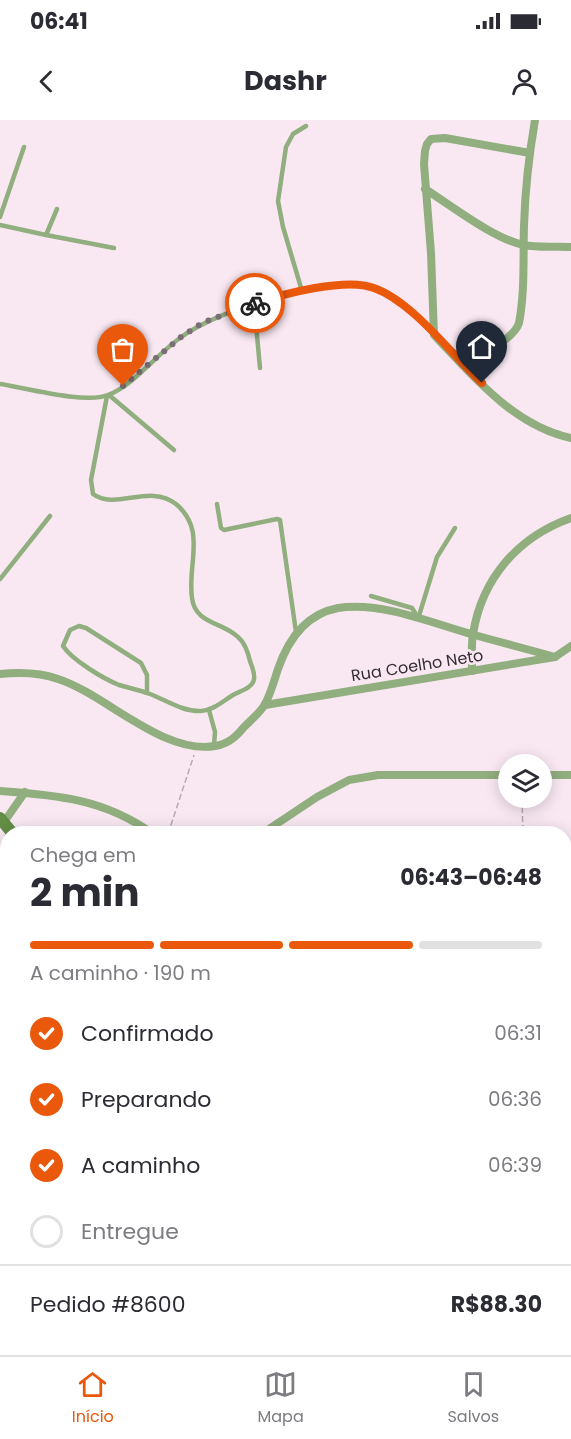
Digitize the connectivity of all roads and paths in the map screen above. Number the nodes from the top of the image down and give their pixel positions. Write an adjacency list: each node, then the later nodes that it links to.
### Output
1 (535, 120): 4 (street)
2 (306, 126): 13 (lane)
3 (24, 147): 7 (lane)
4 (530, 153): 5 (street); 10 (street)
5 (425, 189): 10 (street); 15 (street)
6 (57, 209): 9 (lane)
7 (0, 217)
8 (0, 225): 9 (lane)
9 (46, 235): 12 (lane)
10 (524, 245): 11 (street); 16 (street)
11 (571, 247)
12 (114, 248)
13 (302, 291): 14 (lane); 15 (lane)
14 (254, 303): 17 (lane); 19 (lane)
15 (435, 335): 16 (street)
16 (462, 364): 20 (street)
17 (260, 368)
18 (0, 384): 19 (lane)
19 (108, 395): 21 (lane); 37 (lane)
20 (571, 438)
21 (174, 450)
22 (217, 504): 29 (lane)
23 (50, 516): 26 (lane)
24 (571, 518): 30 (street)
25 (455, 528): 28 (lane)
26 (0, 579)
27 (371, 596): 28 (lane)
28 (418, 619): 29 (street); 30 (street)
29 (296, 632): 36 (street)
30 (473, 635): 32 (street); 33 (street)
31 (571, 646): 32 (street, Rua Coelho Neto)
32 (555, 657): 33 (street, Rua Coelho Neto)
33 (472, 671): 36 (street, Rua Coelho Neto)
34 (0, 674): 38 (street)
35 (147, 693): 35 (lane); 37 (lane)
36 (265, 705): 39 (street)
37 (209, 710): 39 (lane)
38 (197, 747): 39 (street); 48 (path)
39 (214, 747)
40 (498, 775): 49 (street)
41 (552, 775): 42 (street)
42 (571, 775)
43 (0, 791): 44 (street)
44 (25, 792): 46 (street); 47 (street)
45 (522, 808): 50 (path)
46 (2, 820)
47 (141, 826)
48 (171, 826)
49 (277, 826)
50 (523, 826)

